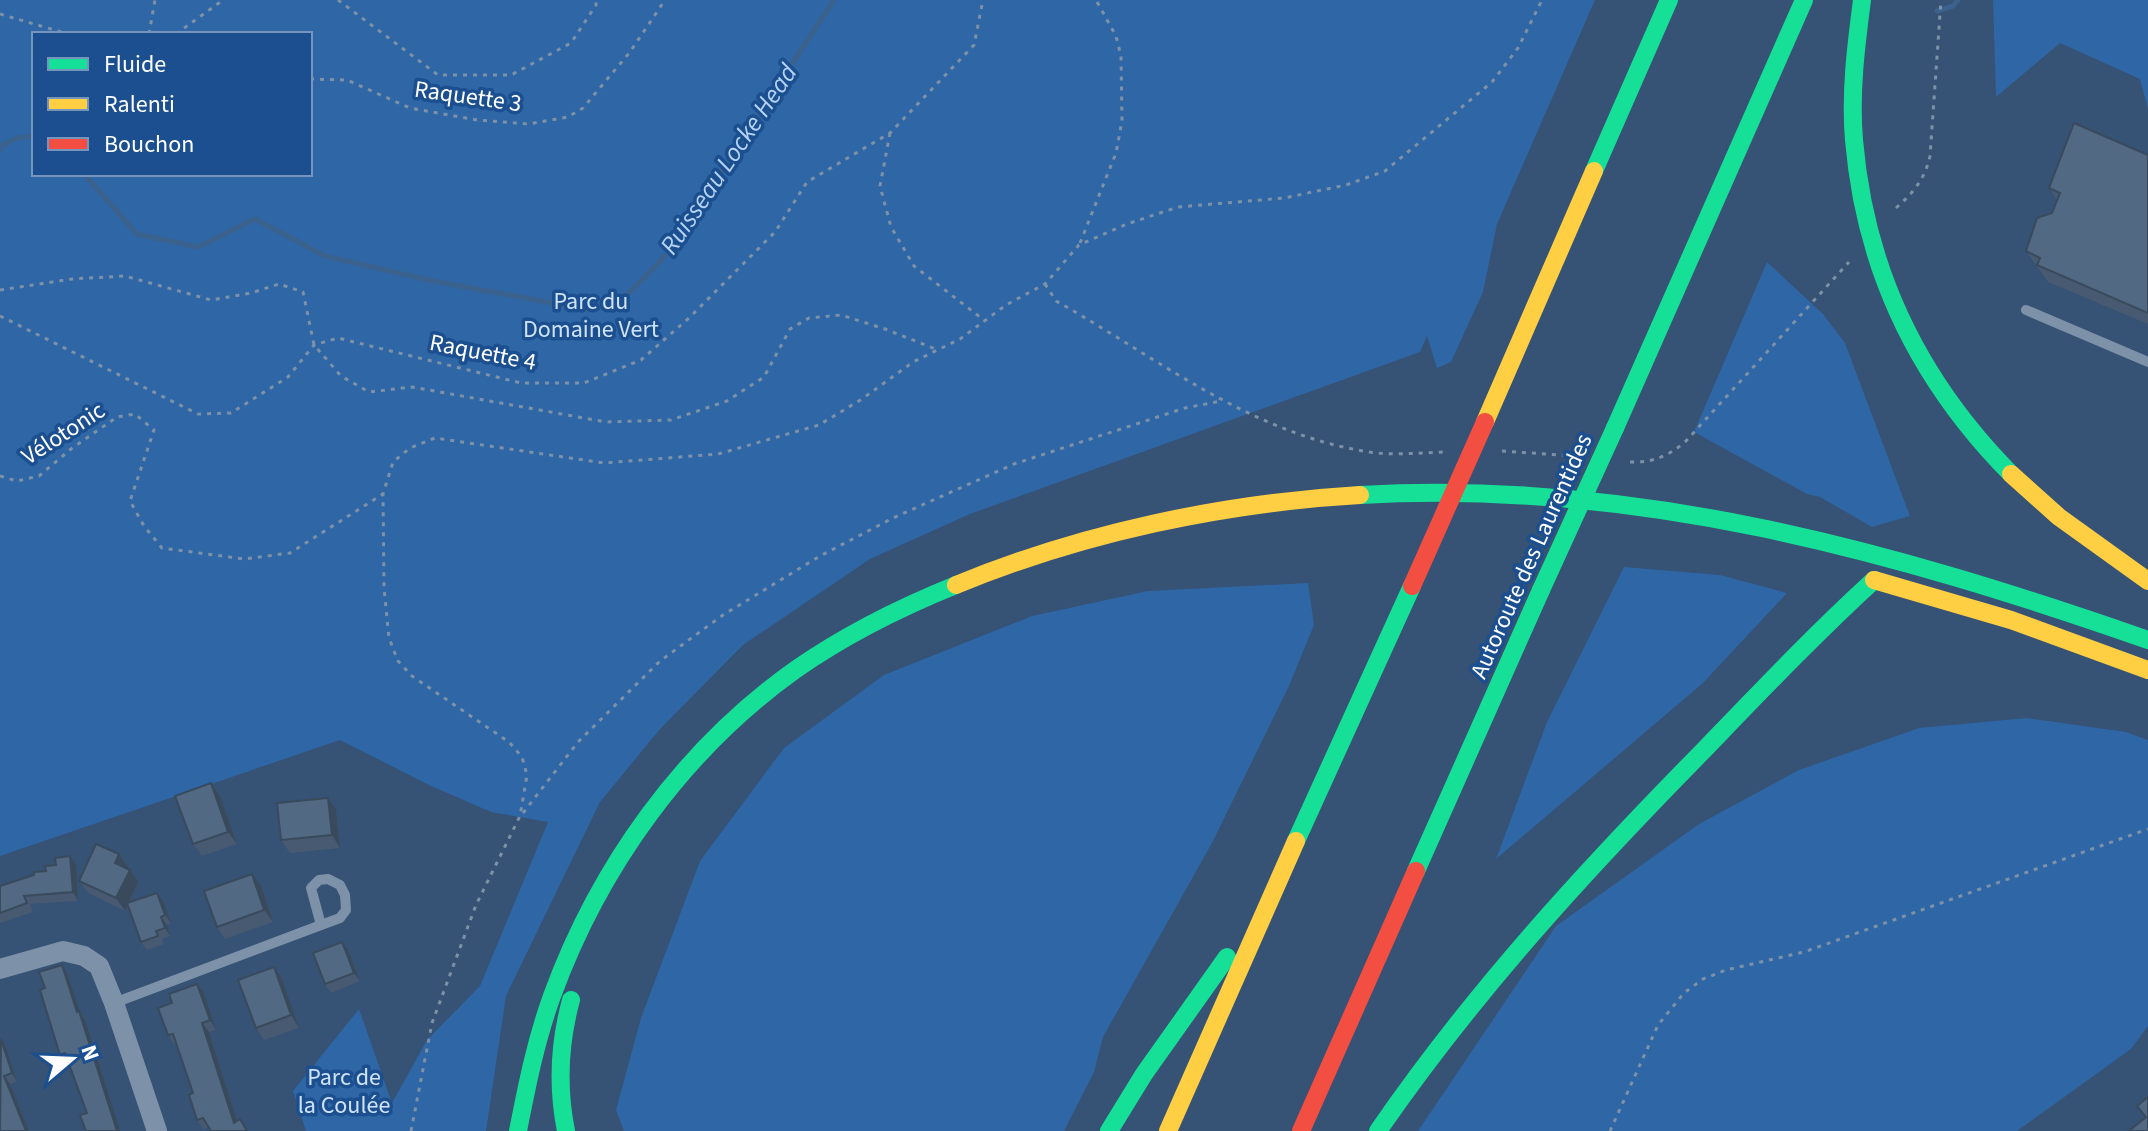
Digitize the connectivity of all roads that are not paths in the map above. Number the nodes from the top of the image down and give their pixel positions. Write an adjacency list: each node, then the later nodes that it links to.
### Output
1 (1669, 0): 15 (main road, bridge)
2 (1804, 0): 25 (main road, Autoroute des Laurentides, bridge)
3 (1862, 0): 12 (main road)
4 (2026, 310): 5 (lane)
5 (2148, 362)
6 (1423, 513): 7 (main road)
7 (1462, 513)
8 (1557, 519): 9 (main road)
9 (1587, 522)
10 (1849, 573): 11 (main road)
11 (1874, 580): 14 (main road); 26 (main road)
12 (2148, 581)
13 (2148, 640): 21 (main road)
14 (2148, 670)
15 (1271, 895): 23 (main road); 24 (main road)
16 (321, 925): 16 (lane); 19 (lane)
17 (599, 931): 22 (main road)
18 (0, 969): 19 (street)
19 (114, 1003): 20 (street)
20 (157, 1131)
21 (518, 1131)
22 (566, 1131)
23 (1109, 1131)
24 (1168, 1131)
25 (1301, 1131)
26 (1378, 1131)

